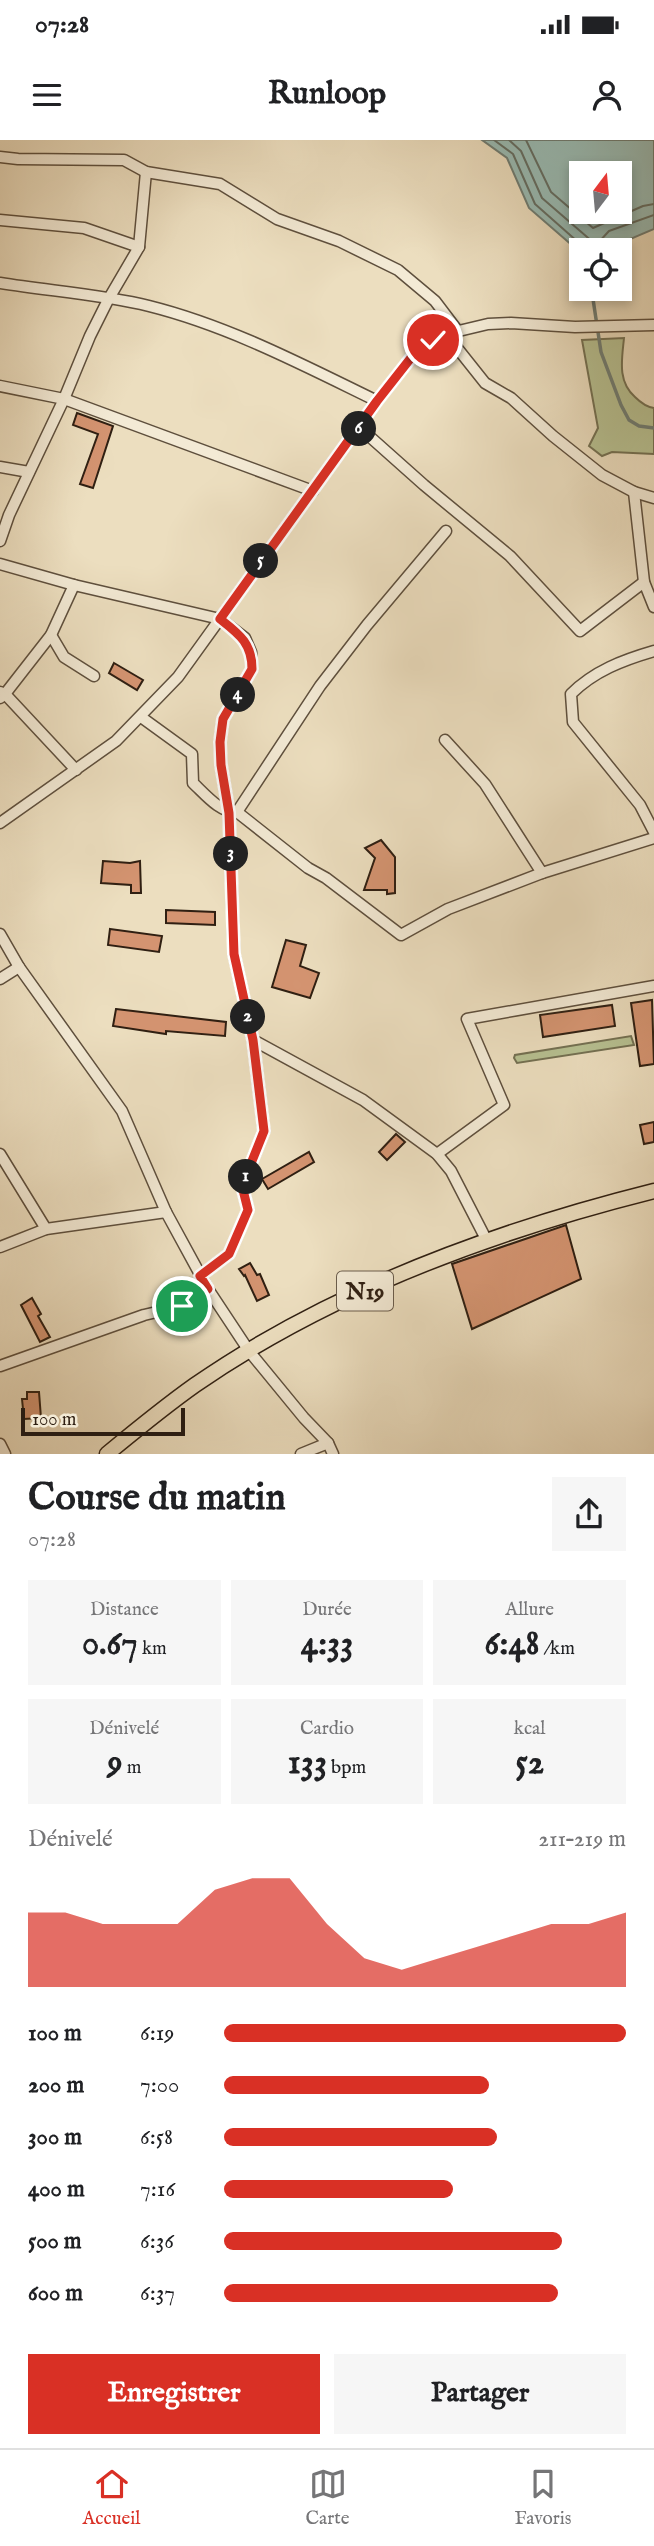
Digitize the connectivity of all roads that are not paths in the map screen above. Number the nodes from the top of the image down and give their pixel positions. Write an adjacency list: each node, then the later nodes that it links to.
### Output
1 (0, 157): 2 (street)
2 (146, 172): 4 (street); 8 (street)
3 (0, 220): 4 (street)
4 (139, 247): 6 (street)
5 (0, 283): 6 (street)
6 (108, 300): 10 (street); 11 (street)
7 (654, 325): 8 (street)
8 (451, 332): 11 (street); 16 (street)
9 (0, 386): 10 (street)
10 (64, 399): 14 (street); 15 (street)
11 (377, 401): 12 (street)
12 (360, 428): 15 (street); 21 (street)
13 (0, 467): 14 (street)
14 (29, 472): 19 (street)
15 (313, 491): 24 (street)
16 (634, 492): 17 (street); 21 (street)
17 (654, 498)
18 (446, 531): 32 (street)
19 (0, 541)
20 (0, 564): 22 (street)
21 (644, 582): 23 (street)
22 (74, 585): 24 (street); 25 (street)
23 (654, 607)
24 (220, 619): 29 (street); 32 (street)
25 (51, 635): 27 (street); 28 (street)
26 (654, 651): 34 (street)
27 (94, 676)
28 (2, 695): 31 (street)
29 (141, 717): 31 (street); 32 (street)
30 (445, 740): 36 (street)
31 (76, 769): 33 (street)
32 (233, 813): 36 (street); 41 (street)
33 (0, 823)
34 (654, 832)
35 (654, 838): 36 (street)
36 (542, 873)
37 (0, 934): 38 (street)
38 (19, 967): 39 (street); 45 (street)
39 (0, 979)
40 (654, 986): 43 (street)
41 (253, 1040): 43 (street); 49 (street)
42 (0, 1154): 46 (street)
43 (437, 1154): 47 (street)
44 (654, 1191): 47 (main road, N19)
45 (166, 1212): 46 (street); 49 (street)
46 (46, 1229): 48 (street)
47 (486, 1241): 51 (main road, N19)
48 (0, 1247)
49 (200, 1276): 50 (street)
50 (208, 1289): 51 (street); 52 (street)
51 (249, 1351): 53 (street); 56 (main road, N19)
52 (0, 1366)
53 (328, 1443): 57 (street); 58 (street)
54 (0, 1444): 55 (street)
55 (5, 1454)
56 (107, 1454)
57 (301, 1454)
58 (333, 1454)

